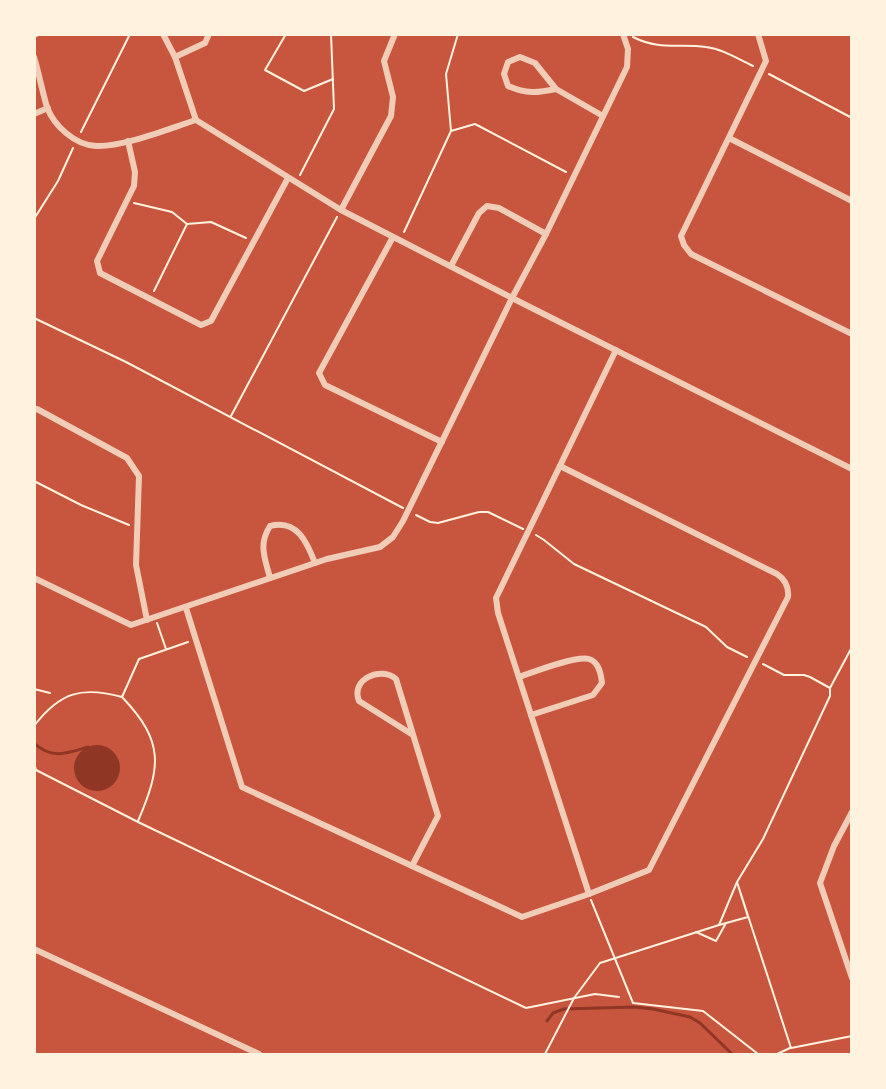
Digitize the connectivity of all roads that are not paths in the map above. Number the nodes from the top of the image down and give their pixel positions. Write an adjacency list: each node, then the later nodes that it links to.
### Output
1 (163, 34): 7 (street)
2 (209, 34): 7 (street)
3 (395, 34): 17 (street)
4 (623, 34): 11 (street)
5 (758, 34): 13 (street)
6 (34, 57): 9 (street)
7 (175, 57): 12 (street)
8 (556, 89): 8 (street); 11 (street)
9 (48, 108): 10 (street); 14 (street)
10 (34, 114)
11 (603, 116): 18 (street)
12 (196, 120): 14 (street); 15 (street)
13 (729, 138): 16 (street); 22 (street)
14 (128, 141): 15 (street)
15 (288, 178): 17 (street)
16 (852, 201)
17 (341, 210): 19 (street)
18 (546, 234): 20 (street); 21 (street)
19 (393, 237): 20 (street); 25 (street)
20 (451, 266): 21 (street)
21 (512, 298): 23 (street); 25 (street)
22 (852, 334)
23 (616, 350): 26 (street); 27 (street)
24 (34, 410): 32 (street)
25 (442, 442): 28 (street)
26 (560, 466): 33 (street); 38 (street)
27 (851, 467)
28 (315, 563): 30 (street); 30 (street)
29 (34, 578): 32 (street)
30 (270, 578): 31 (street)
31 (186, 608): 32 (street); 37 (street)
32 (147, 620)
33 (519, 677): 34 (street); 34 (street)
34 (531, 715): 38 (street)
35 (413, 735): 35 (street); 37 (street)
36 (852, 812): 40 (street)
37 (412, 866): 38 (street)
38 (589, 894)
39 (34, 949): 41 (street)
40 (852, 978)
41 (259, 1054)

